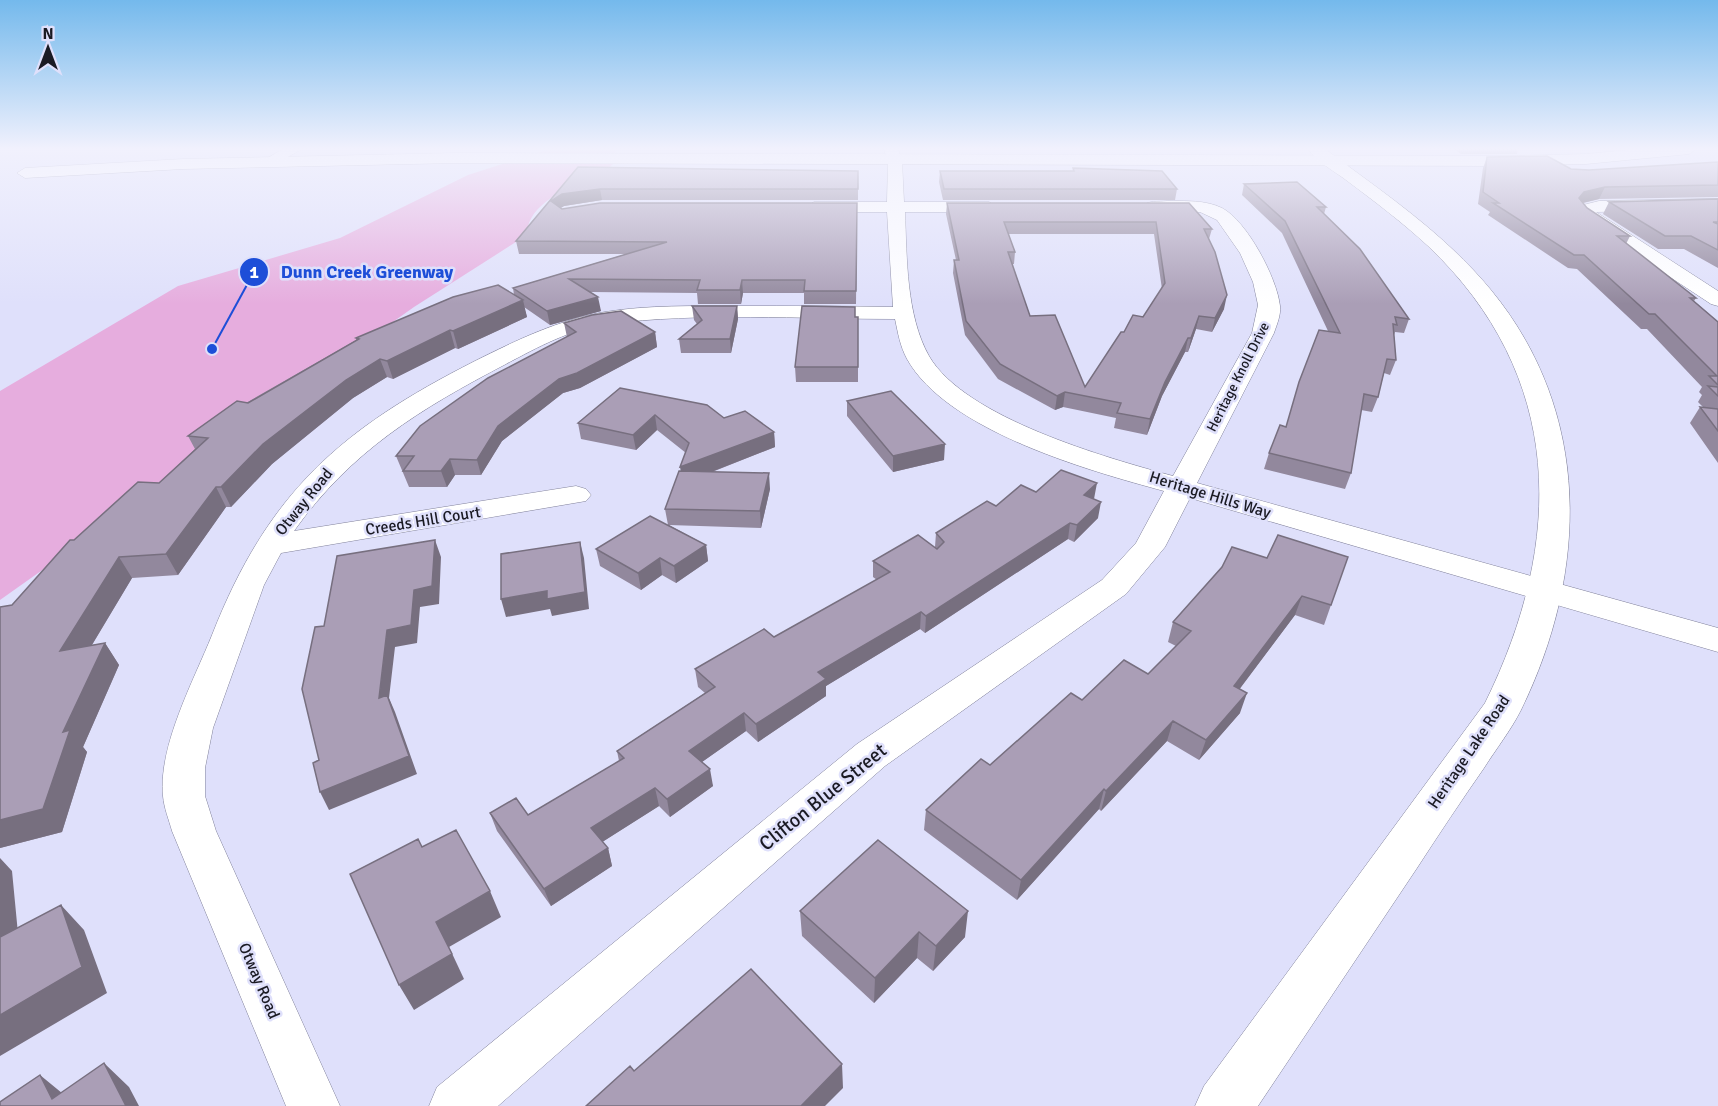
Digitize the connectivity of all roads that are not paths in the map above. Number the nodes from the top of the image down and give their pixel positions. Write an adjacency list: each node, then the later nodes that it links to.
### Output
1 (896, 201): 5 (street, Heritage Hills Way)
2 (1383, 201): 13 (street, Heritage Lake Road)
3 (1718, 204): 8 (street)
4 (793, 207): 5 (street)
5 (896, 207): 6 (street); 9 (street, Heritage Hills Way)
6 (1001, 207)
7 (1129, 207): 10 (street, Heritage Knoll Drive)
8 (1718, 300)
9 (904, 313): 10 (street, Heritage Hills Way); 12 (street, Otway Road)
10 (1181, 486): 13 (street, Heritage Hills Way); 16 (street, Clifton Blue Street)
11 (576, 495): 12 (street, Creeds Hill Court)
12 (269, 545): 15 (street, Otway Road)
13 (1544, 590): 14 (street, Heritage Hills Way); 17 (street, Heritage Lake Road)
14 (1718, 640)
15 (313, 1106)
16 (456, 1106)
17 (1224, 1106)

